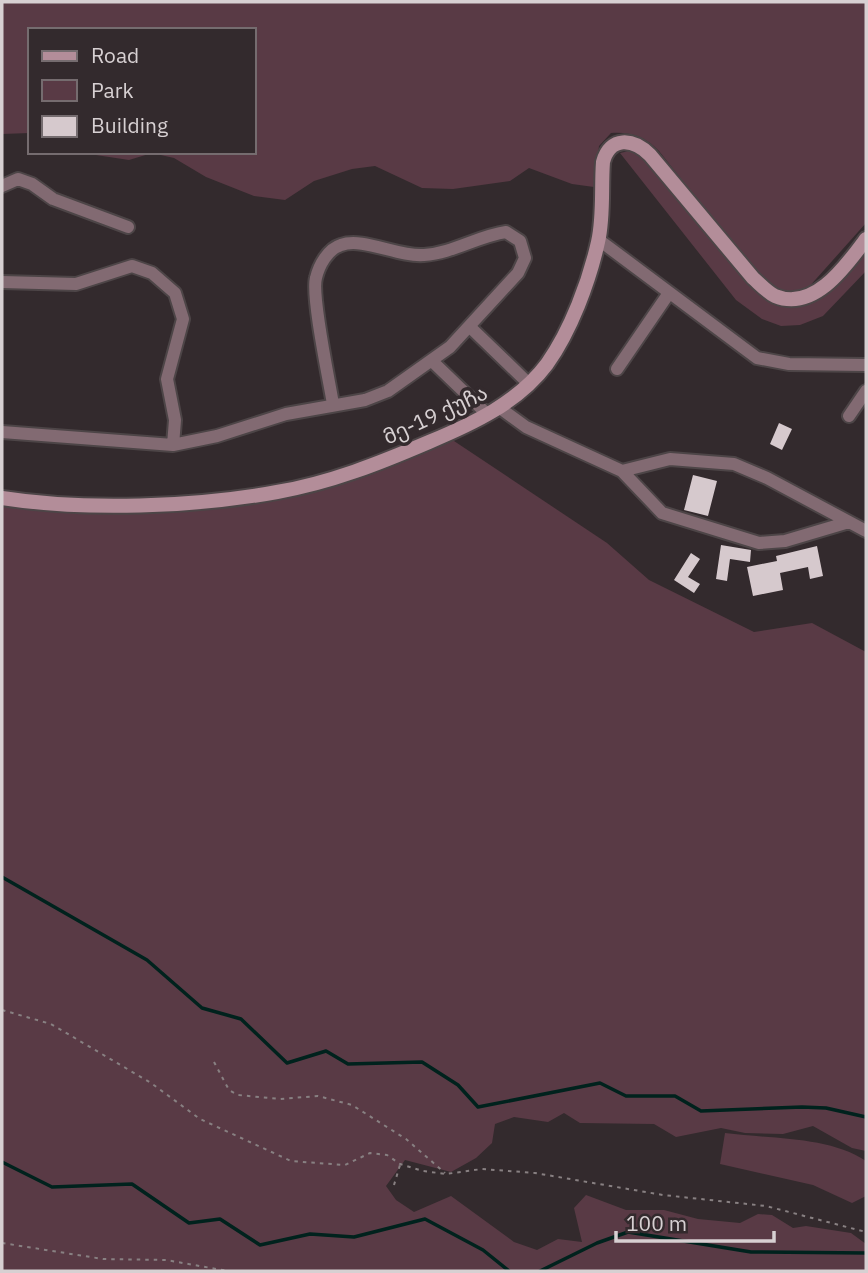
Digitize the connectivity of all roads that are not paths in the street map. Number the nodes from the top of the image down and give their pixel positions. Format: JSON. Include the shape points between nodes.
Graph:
{"nodes":[{"id":1,"x":2,"y":186,"type":"edge"},
{"id":2,"x":128,"y":227,"type":"dead end"},
{"id":3,"x":866,"y":239,"type":"edge"},
{"id":4,"x":598,"y":240,"type":"junction"},
{"id":5,"x":2,"y":282,"type":"edge"},
{"id":6,"x":669,"y":293,"type":"junction"},
{"id":7,"x":470,"y":327,"type":"junction"},
{"id":8,"x":432,"y":361,"type":"junction"},
{"id":9,"x":866,"y":365,"type":"edge"},
{"id":10,"x":617,"y":369,"type":"dead end"},
{"id":11,"x":529,"y":384,"type":"junction"},
{"id":12,"x":866,"y":391,"type":"edge"},
{"id":13,"x":333,"y":404,"type":"junction"},
{"id":14,"x":494,"y":411,"type":"junction"},
{"id":15,"x":849,"y":416,"type":"dead end"},
{"id":16,"x":2,"y":432,"type":"edge"},
{"id":17,"x":173,"y":445,"type":"junction"},
{"id":18,"x":622,"y":471,"type":"junction"},
{"id":19,"x":2,"y":498,"type":"edge"},
{"id":20,"x":849,"y":522,"type":"junction"},
{"id":21,"x":866,"y":531,"type":"edge"}],
"edges":[{"from":1,"to":2,"type":"street","via":[[18,179],[52,199]]},
{"from":3,"to":4,"type":"street","name":"მე-19 ქუჩა","via":[[828,283],[811,295],[788,299],[773,295],[650,155],[628,141],[615,143],[606,152]]},
{"from":4,"to":6,"type":"street"},
{"from":4,"to":11,"type":"street","name":"მე-19 ქუჩა","via":[[565,331],[547,364]]},
{"from":5,"to":17,"type":"street","via":[[76,284],[132,267],[152,273],[174,293],[183,319],[167,379],[175,420]]},
{"from":6,"to":9,"type":"street","via":[[757,358],[789,364]]},
{"from":6,"to":10,"type":"street"},
{"from":7,"to":8,"type":"street"},
{"from":7,"to":11,"type":"street"},
{"from":7,"to":13,"type":"street","via":[[512,281],[525,258],[520,241],[506,232],[425,255],[392,253],[361,243],[340,245],[325,256],[315,279]]},
{"from":8,"to":13,"type":"street","via":[[388,391]]},
{"from":8,"to":14,"type":"street"},
{"from":11,"to":14,"type":"street","name":"მე-19 ქუჩა"},
{"from":12,"to":15,"type":"street"},
{"from":13,"to":17,"type":"street"},
{"from":14,"to":18,"type":"street"},
{"from":14,"to":19,"type":"street","name":"მე-19 ქუჩა","via":[[383,462],[277,492],[101,505]]},
{"from":16,"to":17,"type":"street"},
{"from":18,"to":20,"type":"street","via":[[670,459],[734,464]]},
{"from":18,"to":20,"type":"street","via":[[662,513],[759,542],[785,541]]},
{"from":20,"to":21,"type":"street"}]}
